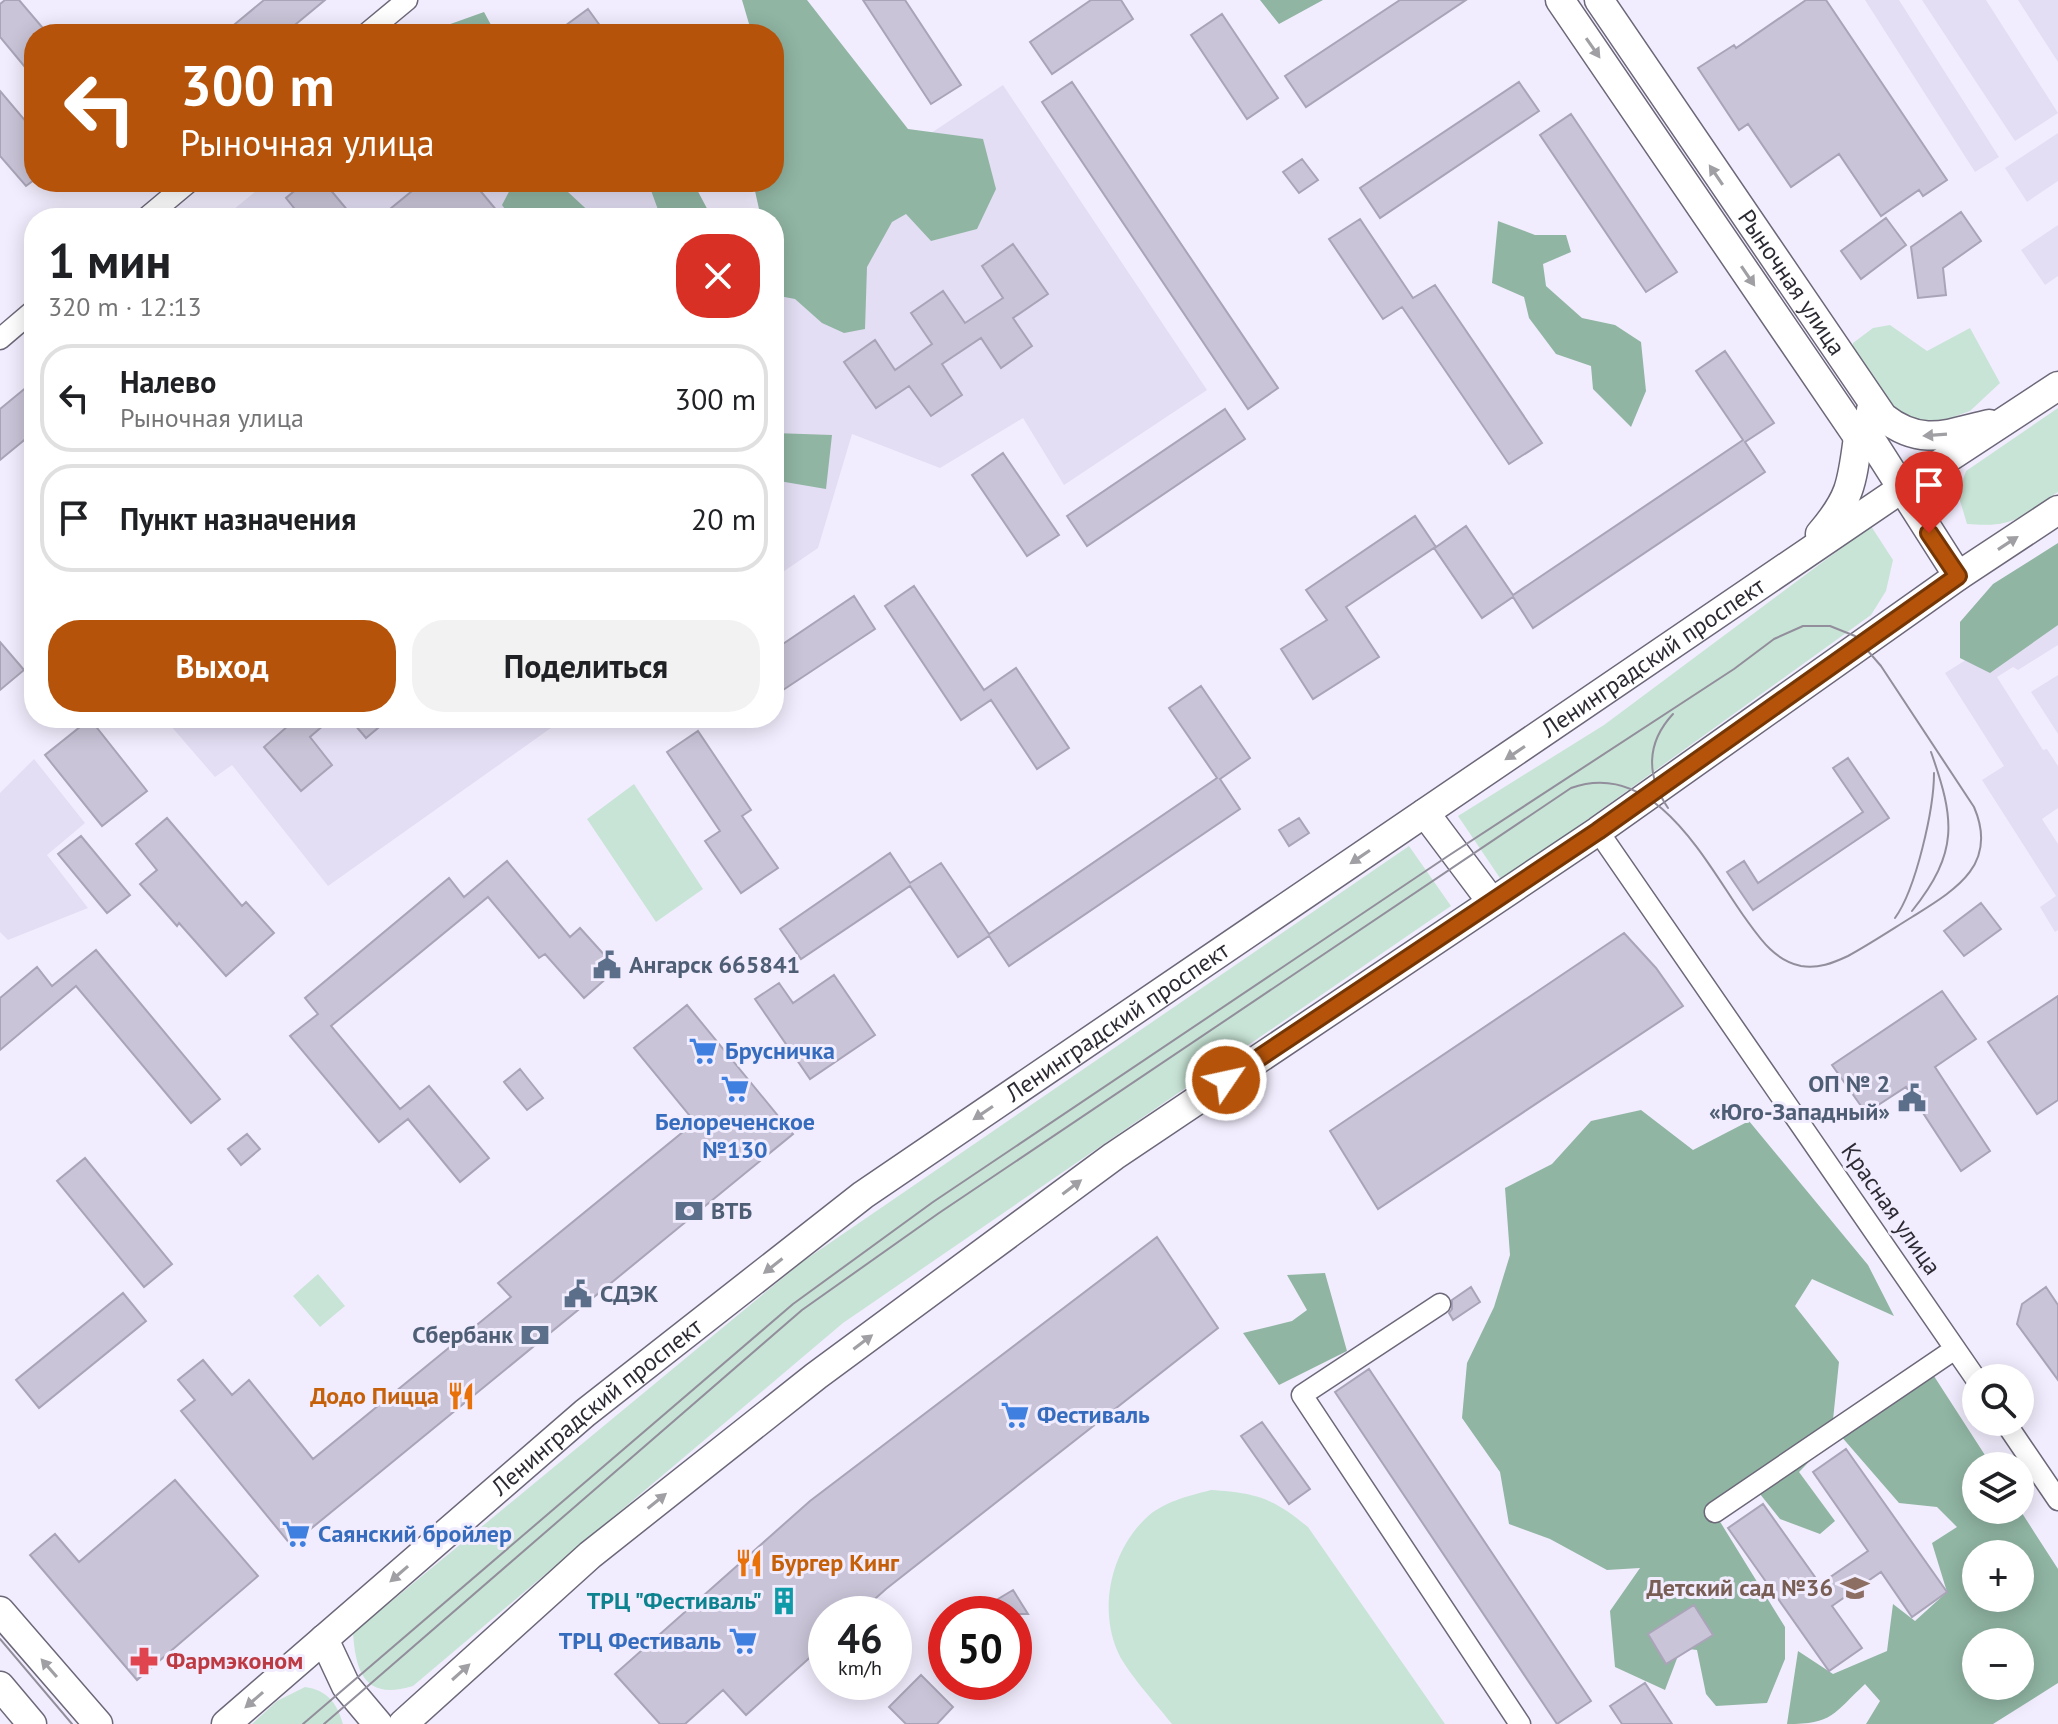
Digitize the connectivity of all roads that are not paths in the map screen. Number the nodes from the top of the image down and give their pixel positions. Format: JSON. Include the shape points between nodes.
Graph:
{"nodes":[{"id":1,"x":1560,"y":0,"type":"edge"},
{"id":2,"x":1599,"y":0,"type":"edge"},
{"id":3,"x":404,"y":1,"type":"edge"},
{"id":4,"x":378,"y":24,"type":"edge"},
{"id":5,"x":1653,"y":82,"type":"junction"},
{"id":6,"x":1627,"y":95,"type":"junction"},
{"id":7,"x":177,"y":192,"type":"edge"},
{"id":8,"x":158,"y":208,"type":"edge"},
{"id":9,"x":24,"y":319,"type":"edge"},
{"id":10,"x":0,"y":339,"type":"edge"},
{"id":11,"x":2058,"y":386,"type":"edge"},
{"id":12,"x":1870,"y":401,"type":"junction"},
{"id":13,"x":2010,"y":419,"type":"junction"},
{"id":14,"x":1864,"y":437,"type":"junction"},
{"id":15,"x":1901,"y":489,"type":"junction"},
{"id":16,"x":2058,"y":510,"type":"edge"},
{"id":17,"x":1788,"y":568,"type":"junction"},
{"id":18,"x":1958,"y":576,"type":"junction"},
{"id":19,"x":1425,"y":813,"type":"junction"},
{"id":20,"x":1598,"y":831,"type":"junction"},
{"id":21,"x":1491,"y":901,"type":"junction"},
{"id":22,"x":1440,"y":1304,"type":"dead end"},
{"id":23,"x":1955,"y":1349,"type":"junction"},
{"id":24,"x":1966,"y":1364,"type":"edge"},
{"id":25,"x":2015,"y":1436,"type":"edge"},
{"id":26,"x":2058,"y":1500,"type":"edge"},
{"id":27,"x":1715,"y":1512,"type":"dead end"},
{"id":28,"x":0,"y":1611,"type":"edge"},
{"id":29,"x":324,"y":1639,"type":"junction"},
{"id":30,"x":0,"y":1686,"type":"edge"},
{"id":31,"x":32,"y":1724,"type":"edge"},
{"id":32,"x":98,"y":1724,"type":"edge"},
{"id":33,"x":226,"y":1724,"type":"edge"},
{"id":34,"x":378,"y":1724,"type":"edge"},
{"id":35,"x":403,"y":1724,"type":"edge"},
{"id":36,"x":1520,"y":1724,"type":"edge"}],
"edges":[{"from":1,"to":6,"type":"main road","name":"Рыночная улица","one_way":true},
{"from":2,"to":5,"type":"main road","name":"Рыночная улица"},
{"from":3,"to":4,"type":"street"},
{"from":5,"to":6,"type":"main road"},
{"from":12,"to":5,"type":"main road","name":"Рыночная улица","one_way":true},
{"from":6,"to":14,"type":"main road","name":"Рыночная улица","one_way":true},
{"from":7,"to":8,"type":"street"},
{"from":9,"to":10,"type":"street"},
{"from":11,"to":13,"type":"main road","name":"Ленинградский проспект"},
{"from":13,"to":12,"type":"main road","name":"Рыночная улица","one_way":true,"via":[[1921,436],[1898,428]]},
{"from":12,"to":14,"type":"main road","via":[[1872,429]]},
{"from":13,"to":15,"type":"main road","name":"Ленинградский проспект"},
{"from":14,"to":15,"type":"main road","name":"Рыночная улица"},
{"from":14,"to":17,"type":"main road","via":[[1844,504]]},
{"from":15,"to":17,"type":"main road","name":"Ленинградский проспект"},
{"from":15,"to":18,"type":"main road","name":"Рыночная улица"},
{"from":18,"to":16,"type":"main road","one_way":true},
{"from":17,"to":19,"type":"main road","name":"Ленинградский проспект","one_way":true},
{"from":18,"to":20,"type":"main road"},
{"from":19,"to":21,"type":"main road"},
{"from":19,"to":29,"type":"main road","name":"Ленинградский проспект","one_way":true,"via":[[863,1195],[602,1399]]},
{"from":20,"to":21,"type":"main road"},
{"from":20,"to":23,"type":"street","name":"Красная улица"},
{"from":35,"to":21,"type":"main road","one_way":true,"via":[[590,1555],[816,1376],[1114,1156]]},
{"from":22,"to":36,"type":"street","via":[[1302,1395]]},
{"from":23,"to":24,"type":"street","name":"Красная улица"},
{"from":23,"to":27,"type":"street"},
{"from":25,"to":26,"type":"street"},
{"from":32,"to":28,"type":"main road","one_way":true},
{"from":29,"to":33,"type":"main road","name":"Ленинградский проспект","one_way":true},
{"from":29,"to":34,"type":"main road","via":[[346,1686]]},
{"from":30,"to":31,"type":"main road"}]}
